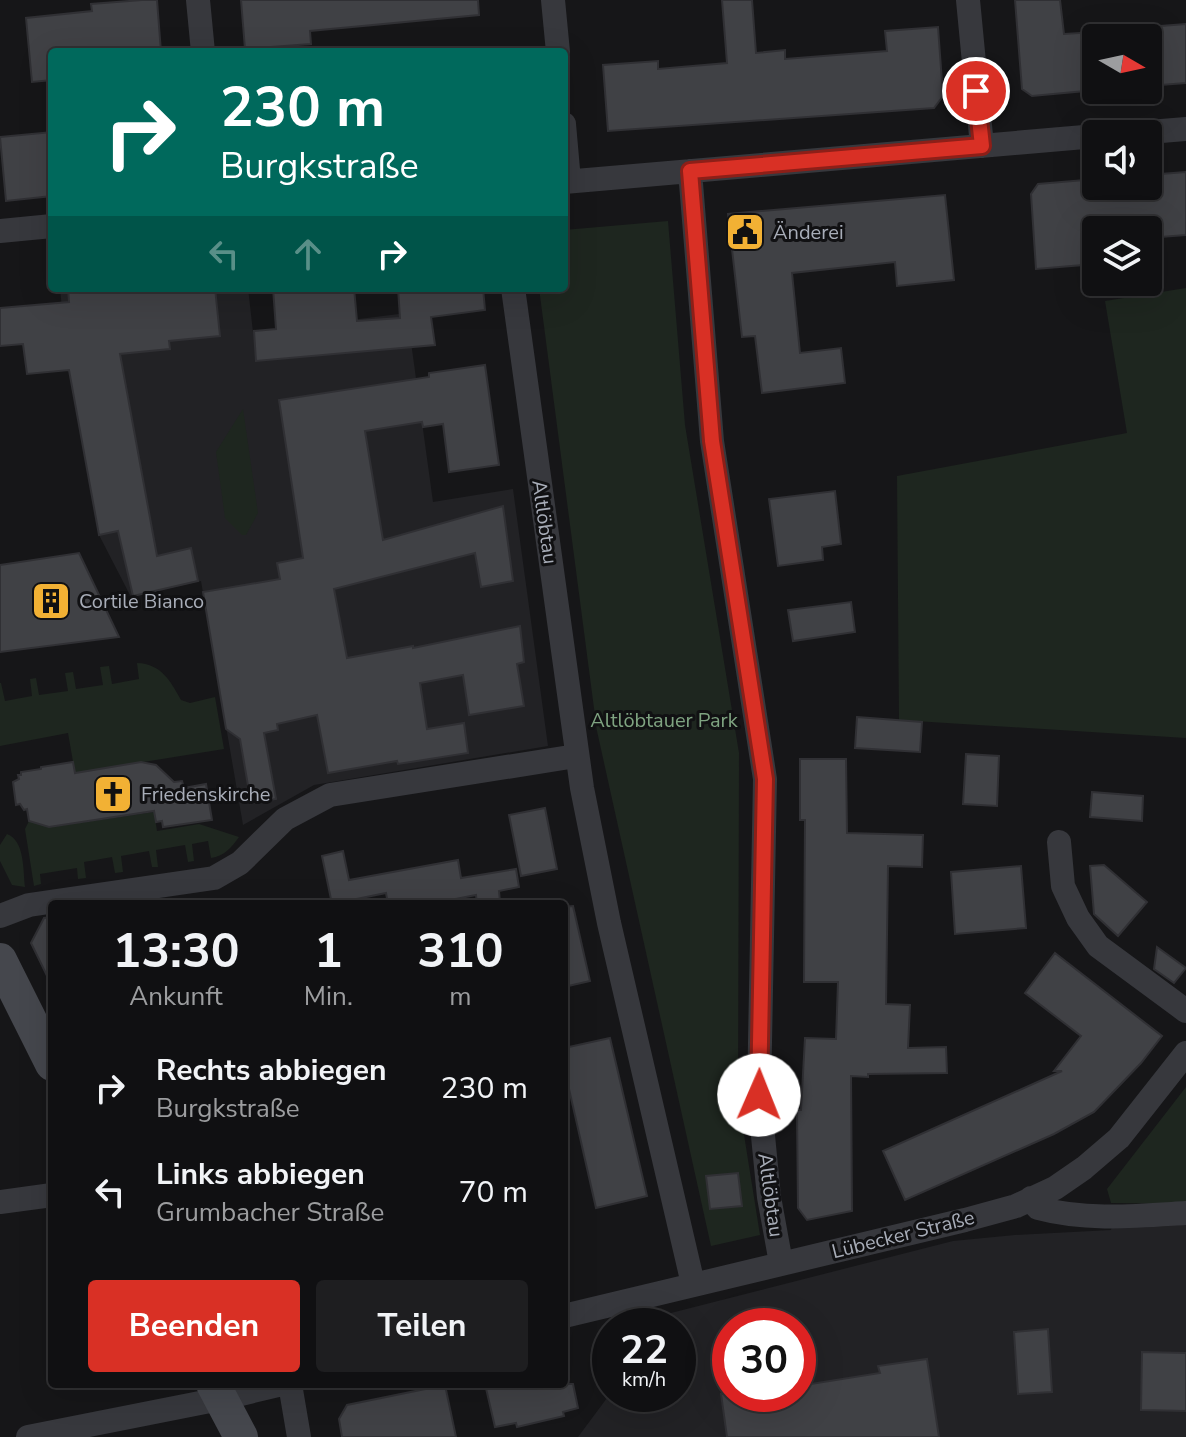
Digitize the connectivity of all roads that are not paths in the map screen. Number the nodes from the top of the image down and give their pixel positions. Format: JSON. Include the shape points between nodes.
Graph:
{"nodes":[{"id":1,"x":198,"y":0,"type":"edge"},
{"id":2,"x":553,"y":0,"type":"edge"},
{"id":3,"x":968,"y":0,"type":"edge"},
{"id":4,"x":203,"y":48,"type":"edge"},
{"id":5,"x":558,"y":48,"type":"edge"},
{"id":6,"x":1186,"y":129,"type":"edge"},
{"id":7,"x":1162,"y":131,"type":"edge"},
{"id":8,"x":1082,"y":137,"type":"edge"},
{"id":9,"x":982,"y":146,"type":"junction"},
{"id":10,"x":690,"y":171,"type":"junction"},
{"id":11,"x":568,"y":182,"type":"edge"},
{"id":12,"x":48,"y":226,"type":"edge"},
{"id":13,"x":0,"y":231,"type":"edge"},
{"id":14,"x":514,"y":292,"type":"edge"},
{"id":15,"x":576,"y":756,"type":"junction"},
{"id":16,"x":1059,"y":842,"type":"dead end"},
{"id":17,"x":63,"y":900,"type":"edge"},
{"id":18,"x":48,"y":902,"type":"edge"},
{"id":19,"x":0,"y":916,"type":"edge"},
{"id":20,"x":0,"y":960,"type":"edge"},
{"id":21,"x":1186,"y":1011,"type":"edge"},
{"id":22,"x":1186,"y":1053,"type":"edge"},
{"id":23,"x":48,"y":1056,"type":"edge"},
{"id":24,"x":48,"y":1196,"type":"edge"},
{"id":25,"x":1031,"y":1198,"type":"junction"},
{"id":26,"x":0,"y":1202,"type":"edge"},
{"id":27,"x":1186,"y":1213,"type":"edge"},
{"id":28,"x":781,"y":1263,"type":"junction"},
{"id":29,"x":693,"y":1284,"type":"junction"},
{"id":30,"x":568,"y":1315,"type":"edge"},
{"id":31,"x":250,"y":1388,"type":"edge"},
{"id":32,"x":291,"y":1388,"type":"edge"},
{"id":33,"x":217,"y":1392,"type":"edge"},
{"id":34,"x":40,"y":1436,"type":"edge"},
{"id":35,"x":241,"y":1437,"type":"edge"},
{"id":36,"x":299,"y":1437,"type":"edge"}],
"edges":[{"from":1,"to":4,"type":"street"},
{"from":2,"to":5,"type":"street"},
{"from":3,"to":9,"type":"street"},
{"from":6,"to":7,"type":"street"},
{"from":8,"to":9,"type":"street"},
{"from":9,"to":10,"type":"street"},
{"from":10,"to":11,"type":"street"},
{"from":10,"to":28,"type":"street","name":"Altlöbtau","via":[[712,441],[765,779],[759,1095]]},
{"from":12,"to":13,"type":"street"},
{"from":14,"to":15,"type":"street","name":"Altlöbtau"},
{"from":15,"to":17,"type":"street","via":[[330,795],[285,819],[240,863],[214,878]]},
{"from":15,"to":29,"type":"street","name":"Altlöbtau","via":[[604,901]]},
{"from":16,"to":21,"type":"street","via":[[1063,886],[1098,946]]},
{"from":18,"to":19,"type":"street"},
{"from":20,"to":23,"type":"street"},
{"from":22,"to":25,"type":"street","name":"Lübecker Straße","via":[[1119,1138],[1055,1188]]},
{"from":24,"to":26,"type":"street"},
{"from":25,"to":27,"type":"street","via":[[1038,1208],[1049,1211],[1113,1218]]},
{"from":25,"to":28,"type":"street","name":"Lübecker Straße","via":[[974,1217]]},
{"from":28,"to":29,"type":"street","name":"Lübecker Straße"},
{"from":29,"to":30,"type":"street","name":"Lübecker Straße"},
{"from":31,"to":33,"type":"street"},
{"from":32,"to":36,"type":"street"},
{"from":33,"to":34,"type":"street"},
{"from":33,"to":35,"type":"street"}]}
